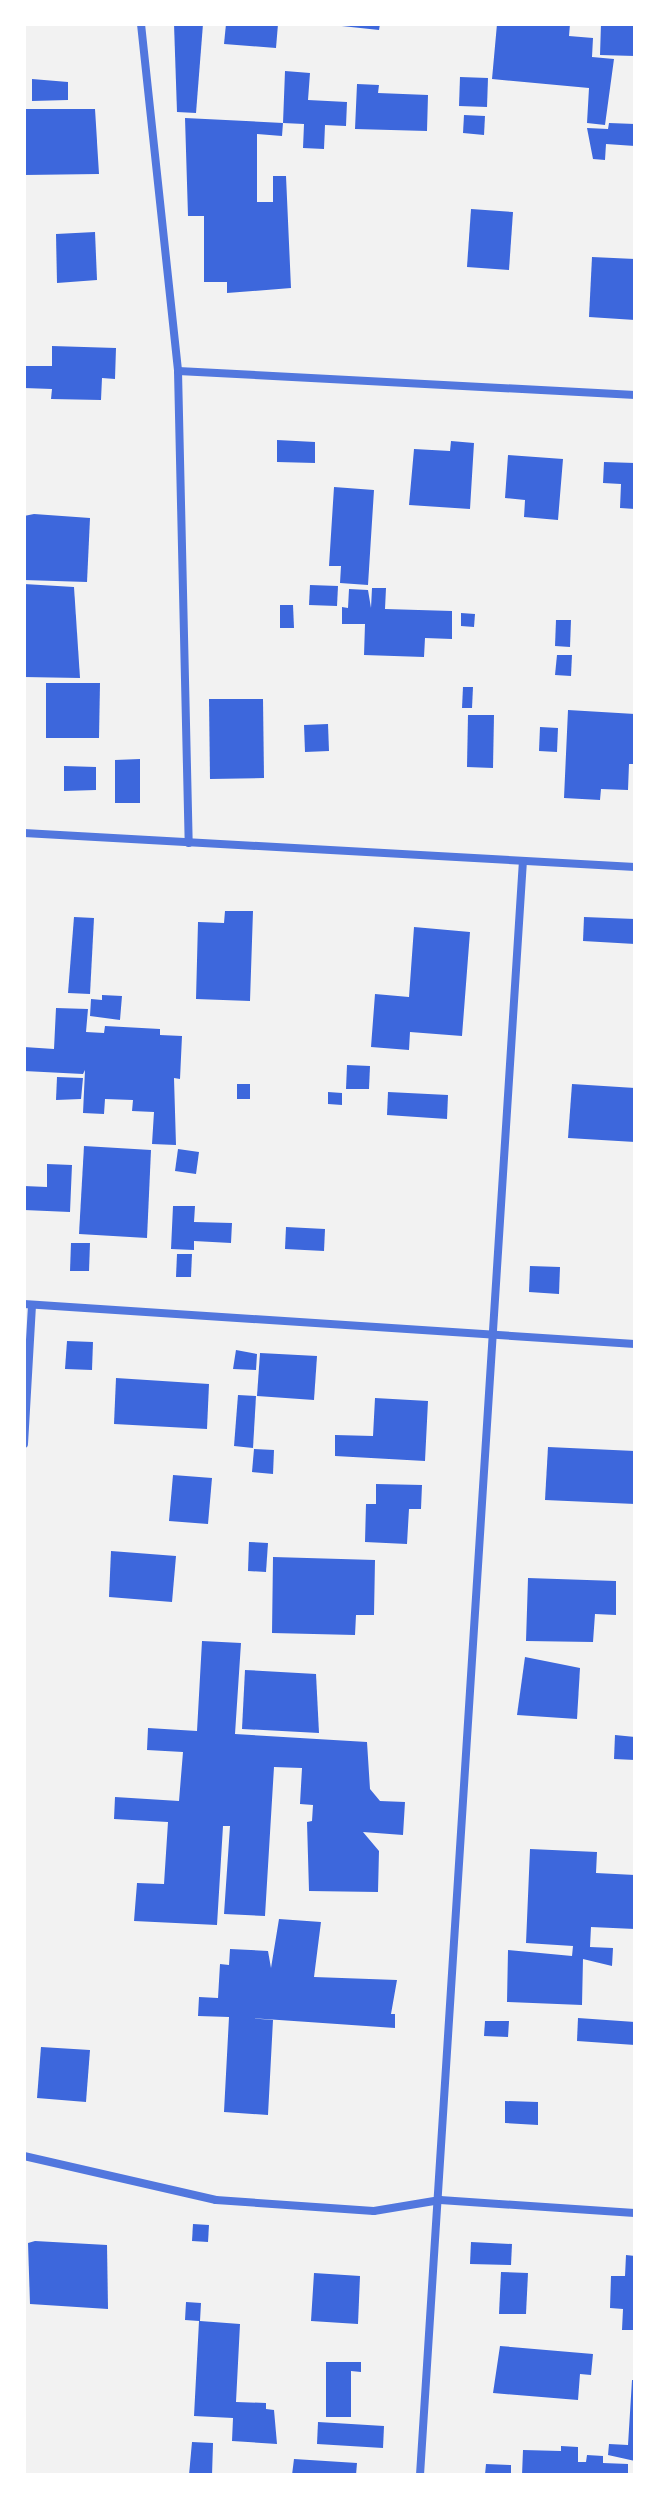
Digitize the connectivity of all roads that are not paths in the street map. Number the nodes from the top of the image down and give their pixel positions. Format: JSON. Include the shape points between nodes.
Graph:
{"nodes":[{"id":1,"x":141,"y":24,"type":"edge"},
{"id":2,"x":178,"y":371,"type":"junction"},
{"id":3,"x":635,"y":395,"type":"edge"},
{"id":4,"x":24,"y":833,"type":"edge"},
{"id":5,"x":189,"y":843,"type":"junction"},
{"id":6,"x":523,"y":861,"type":"junction"},
{"id":7,"x":635,"y":867,"type":"edge"},
{"id":8,"x":28,"y":1304,"type":"edge"},
{"id":9,"x":494,"y":1333,"type":"junction"},
{"id":10,"x":635,"y":1344,"type":"edge"},
{"id":11,"x":24,"y":1444,"type":"edge"},
{"id":12,"x":24,"y":2156,"type":"edge"},
{"id":13,"x":440,"y":2200,"type":"junction"},
{"id":14,"x":635,"y":2213,"type":"edge"},
{"id":15,"x":420,"y":2475,"type":"edge"}],
"edges":[{"from":1,"to":2,"type":"street"},
{"from":2,"to":3,"type":"street"},
{"from":2,"to":5,"type":"street"},
{"from":4,"to":5,"type":"street"},
{"from":5,"to":6,"type":"street"},
{"from":6,"to":7,"type":"street"},
{"from":6,"to":9,"type":"street"},
{"from":8,"to":9,"type":"street"},
{"from":8,"to":11,"type":"street"},
{"from":9,"to":10,"type":"street"},
{"from":9,"to":13,"type":"street"},
{"from":12,"to":13,"type":"street","via":[[216,2200],[374,2211]]},
{"from":13,"to":14,"type":"street"},
{"from":13,"to":15,"type":"street"}]}
